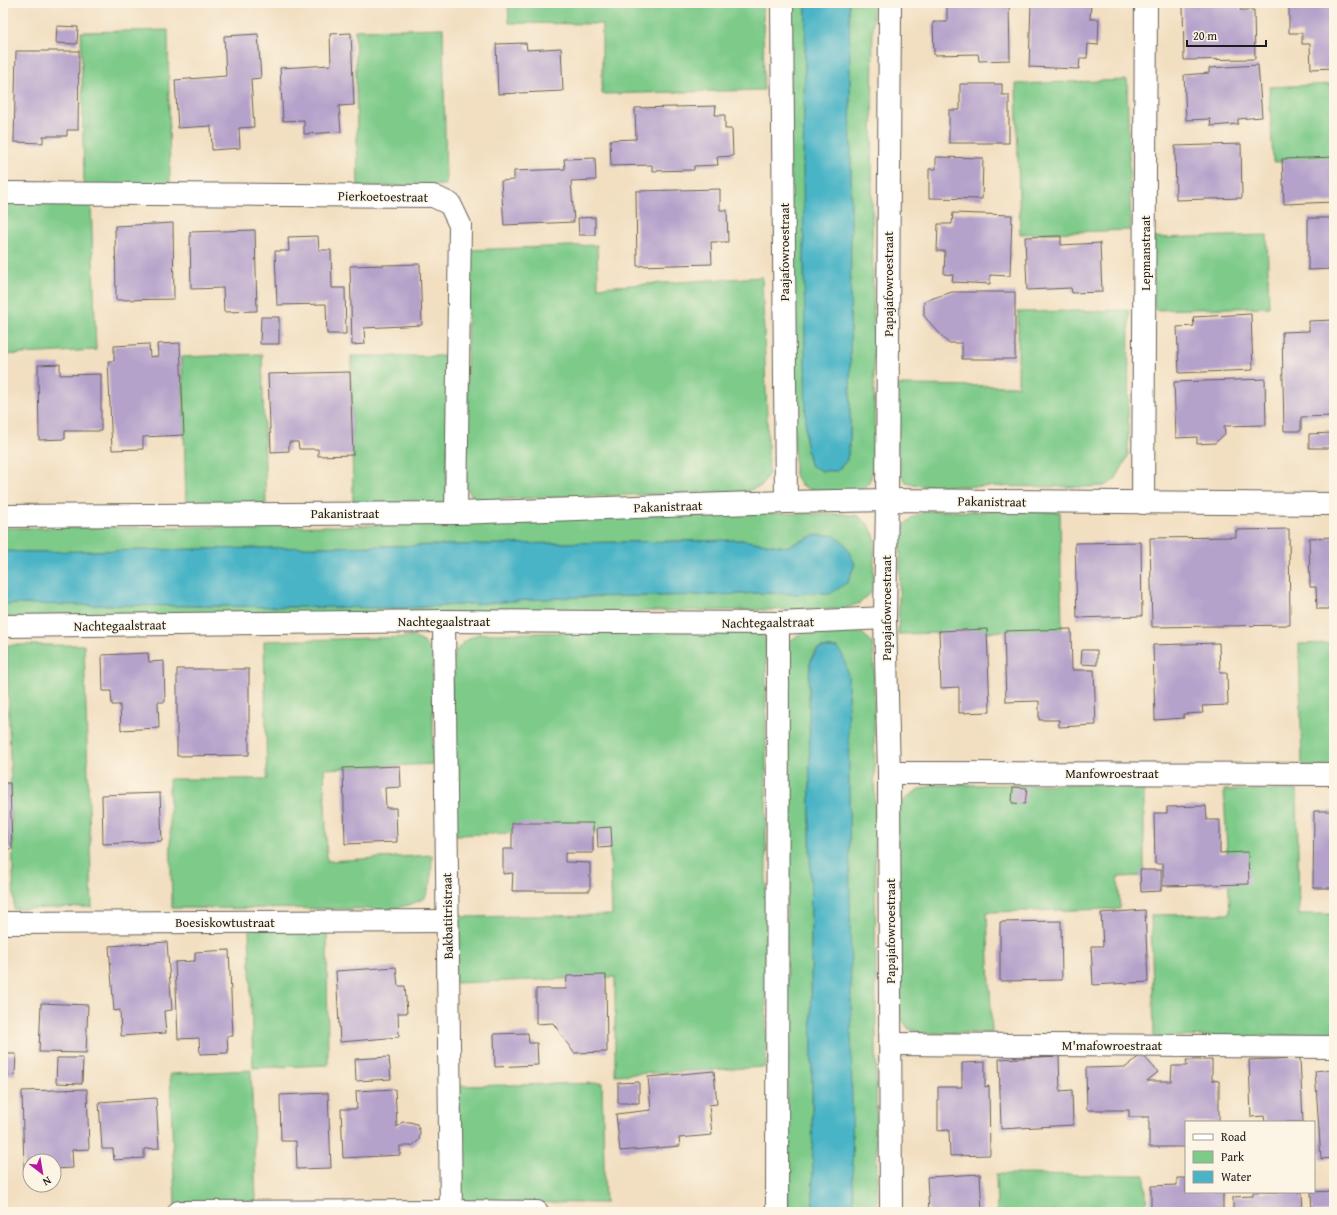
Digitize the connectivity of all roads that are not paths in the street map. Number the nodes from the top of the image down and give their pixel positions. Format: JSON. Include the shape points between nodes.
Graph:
{"nodes":[{"id":1,"x":782,"y":3,"type":"edge"},
{"id":2,"x":890,"y":3,"type":"edge"},
{"id":3,"x":1146,"y":3,"type":"edge"},
{"id":4,"x":3,"y":193,"type":"edge"},
{"id":5,"x":887,"y":500,"type":"junction"},
{"id":6,"x":786,"y":502,"type":"junction"},
{"id":7,"x":1143,"y":503,"type":"junction"},
{"id":8,"x":1334,"y":504,"type":"edge"},
{"id":9,"x":456,"y":513,"type":"junction"},
{"id":10,"x":3,"y":516,"type":"edge"},
{"id":11,"x":885,"y":618,"type":"junction"},
{"id":12,"x":444,"y":621,"type":"junction"},
{"id":13,"x":778,"y":623,"type":"junction"},
{"id":14,"x":3,"y":626,"type":"edge"},
{"id":15,"x":889,"y":773,"type":"junction"},
{"id":16,"x":1334,"y":774,"type":"edge"},
{"id":17,"x":447,"y":922,"type":"junction"},
{"id":18,"x":3,"y":923,"type":"edge"},
{"id":19,"x":891,"y":1044,"type":"junction"},
{"id":20,"x":1334,"y":1047,"type":"edge"},
{"id":21,"x":180,"y":1212,"type":"edge"},
{"id":22,"x":451,"y":1212,"type":"edge"},
{"id":23,"x":537,"y":1212,"type":"edge"},
{"id":24,"x":777,"y":1212,"type":"edge"},
{"id":25,"x":891,"y":1212,"type":"edge"}],
"edges":[{"from":1,"to":6,"type":"street","name":"Paajafowroestraat"},
{"from":2,"to":5,"type":"street","name":"Papajafowroestraat"},
{"from":3,"to":7,"type":"street","name":"Lepmanstraat"},
{"from":4,"to":9,"type":"street","name":"Pierkoetoestraat","via":[[433,196],[450,204],[460,225]]},
{"from":5,"to":6,"type":"street","name":"Pakanistraat"},
{"from":5,"to":7,"type":"street","name":"Pakanistraat"},
{"from":5,"to":11,"type":"street","name":"Papajafowroestraat"},
{"from":6,"to":9,"type":"street","name":"Pakanistraat"},
{"from":7,"to":8,"type":"street","name":"Pakanistraat"},
{"from":9,"to":10,"type":"street","name":"Pakanistraat"},
{"from":11,"to":13,"type":"street","name":"Nachtegaalstraat"},
{"from":11,"to":15,"type":"street","name":"Papajafowroestraat"},
{"from":12,"to":13,"type":"street","name":"Nachtegaalstraat"},
{"from":12,"to":14,"type":"street","name":"Nachtegaalstraat"},
{"from":12,"to":17,"type":"street","name":"Bakbatitristraat"},
{"from":13,"to":24,"type":"street"},
{"from":15,"to":16,"type":"street","name":"Manfowroestraat"},
{"from":15,"to":19,"type":"street","name":"Papajafowroestraat"},
{"from":17,"to":18,"type":"street","name":"Boesiskowtustraat"},
{"from":17,"to":22,"type":"street","name":"Bakbatitristraat"},
{"from":19,"to":20,"type":"street","name":"M'mafowroestraat"},
{"from":19,"to":25,"type":"street","name":"Papajafowroestraat"},
{"from":21,"to":22,"type":"street"},
{"from":22,"to":23,"type":"street"}]}
